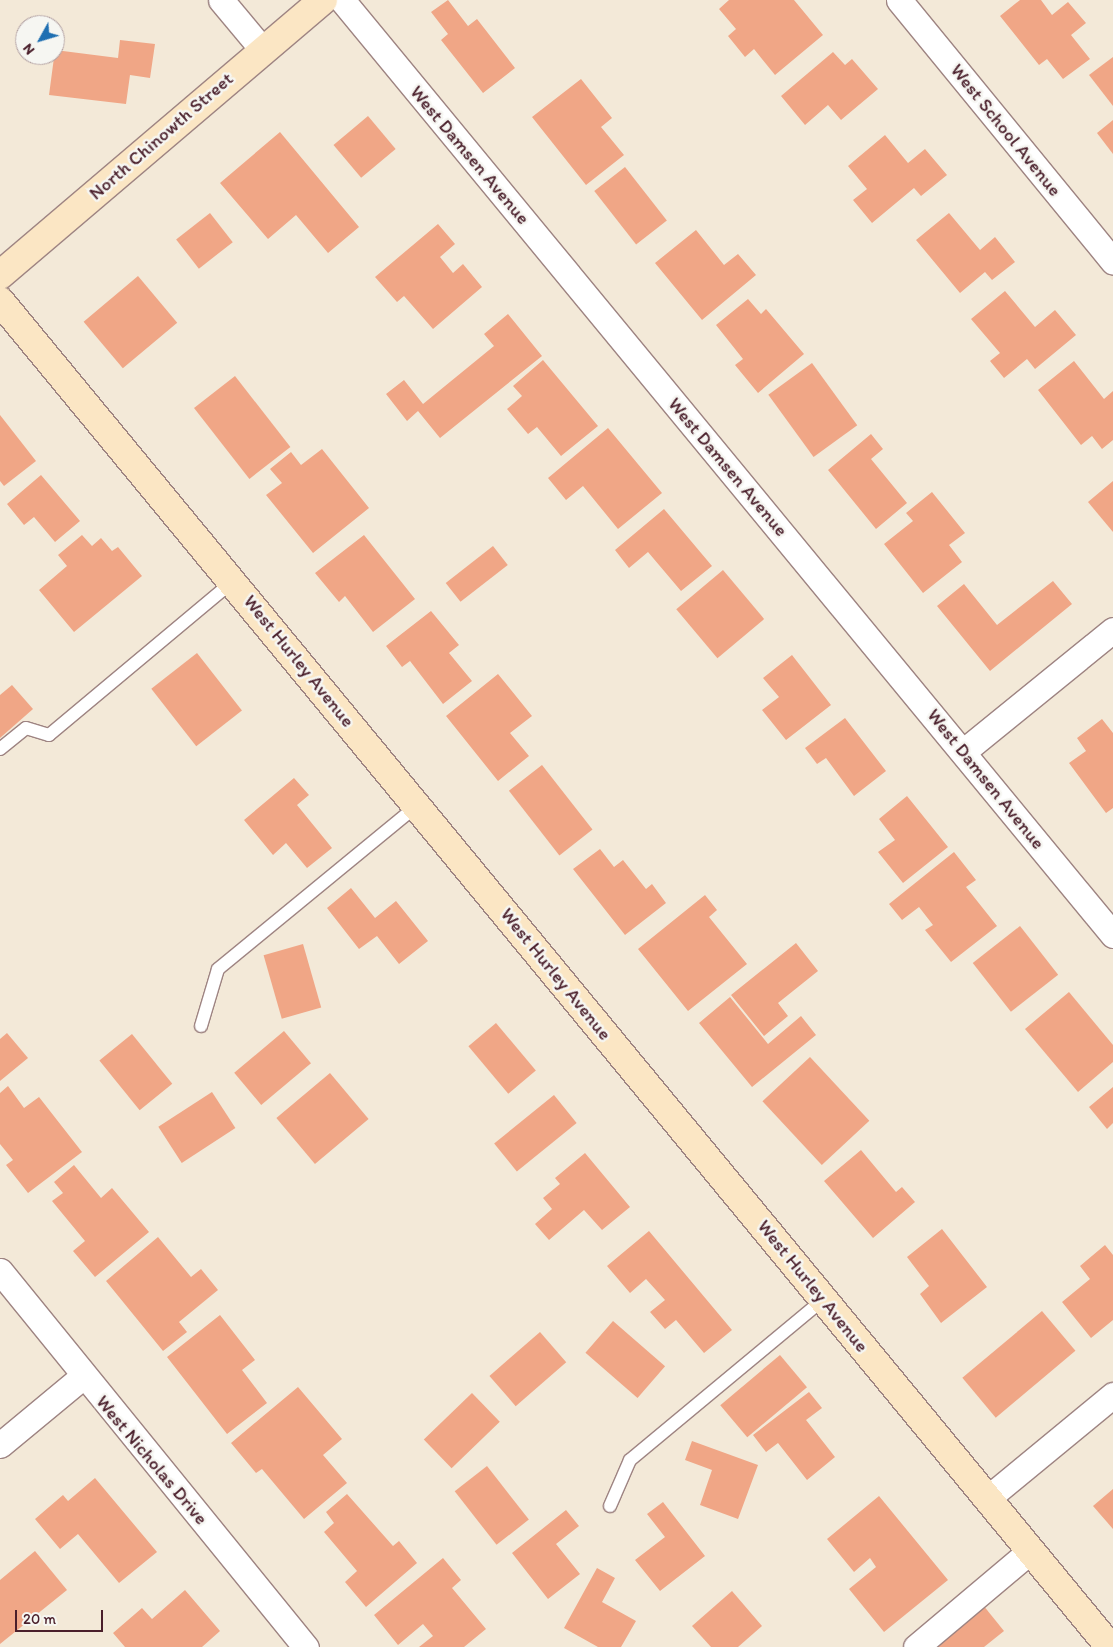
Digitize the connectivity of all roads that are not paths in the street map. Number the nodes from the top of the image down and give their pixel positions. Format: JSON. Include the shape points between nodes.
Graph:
{"nodes":[{"id":1,"x":222,"y":0,"type":"edge"},
{"id":2,"x":323,"y":0,"type":"edge"},
{"id":3,"x":342,"y":0,"type":"edge"},
{"id":4,"x":899,"y":0,"type":"edge"},
{"id":5,"x":262,"y":49,"type":"junction"},
{"id":6,"x":1113,"y":261,"type":"edge"},
{"id":7,"x":0,"y":274,"type":"edge"},
{"id":8,"x":0,"y":301,"type":"edge"},
{"id":9,"x":233,"y":581,"type":"junction"},
{"id":10,"x":1113,"y":630,"type":"edge"},
{"id":11,"x":0,"y":749,"type":"edge"},
{"id":12,"x":964,"y":751,"type":"junction"},
{"id":13,"x":418,"y":805,"type":"junction"},
{"id":14,"x":1113,"y":935,"type":"edge"},
{"id":15,"x":201,"y":1026,"type":"dead end"},
{"id":16,"x":0,"y":1271,"type":"edge"},
{"id":17,"x":824,"y":1300,"type":"junction"},
{"id":18,"x":83,"y":1376,"type":"junction"},
{"id":19,"x":1113,"y":1395,"type":"edge"},
{"id":20,"x":0,"y":1445,"type":"edge"},
{"id":21,"x":988,"y":1498,"type":"junction"},
{"id":22,"x":610,"y":1506,"type":"dead end"},
{"id":23,"x":1031,"y":1550,"type":"junction"},
{"id":24,"x":306,"y":1647,"type":"edge"},
{"id":25,"x":916,"y":1647,"type":"edge"},
{"id":26,"x":1110,"y":1647,"type":"edge"}],
"edges":[{"from":1,"to":5,"type":"street"},
{"from":2,"to":5,"type":"street","name":"North Chinowth Street"},
{"from":3,"to":12,"type":"street","name":"West Damsen Avenue"},
{"from":4,"to":6,"type":"street","name":"West School Avenue"},
{"from":5,"to":7,"type":"street","name":"North Chinowth Street"},
{"from":8,"to":9,"type":"street","name":"West Hurley Avenue"},
{"from":9,"to":11,"type":"lane","via":[[49,735],[26,728]]},
{"from":9,"to":13,"type":"street","name":"West Hurley Avenue"},
{"from":10,"to":12,"type":"street"},
{"from":12,"to":14,"type":"street","name":"West Damsen Avenue"},
{"from":13,"to":15,"type":"lane","via":[[218,968]]},
{"from":13,"to":17,"type":"street","name":"West Hurley Avenue"},
{"from":16,"to":18,"type":"street","name":"West Nicholas Drive"},
{"from":17,"to":21,"type":"street","name":"West Hurley Avenue"},
{"from":17,"to":22,"type":"lane","via":[[630,1460]]},
{"from":18,"to":20,"type":"street"},
{"from":18,"to":24,"type":"street","name":"West Nicholas Drive"},
{"from":19,"to":21,"type":"street"},
{"from":21,"to":23,"type":"street","name":"West Hurley Avenue"},
{"from":23,"to":25,"type":"street"},
{"from":23,"to":26,"type":"street","name":"West Hurley Avenue"}]}
